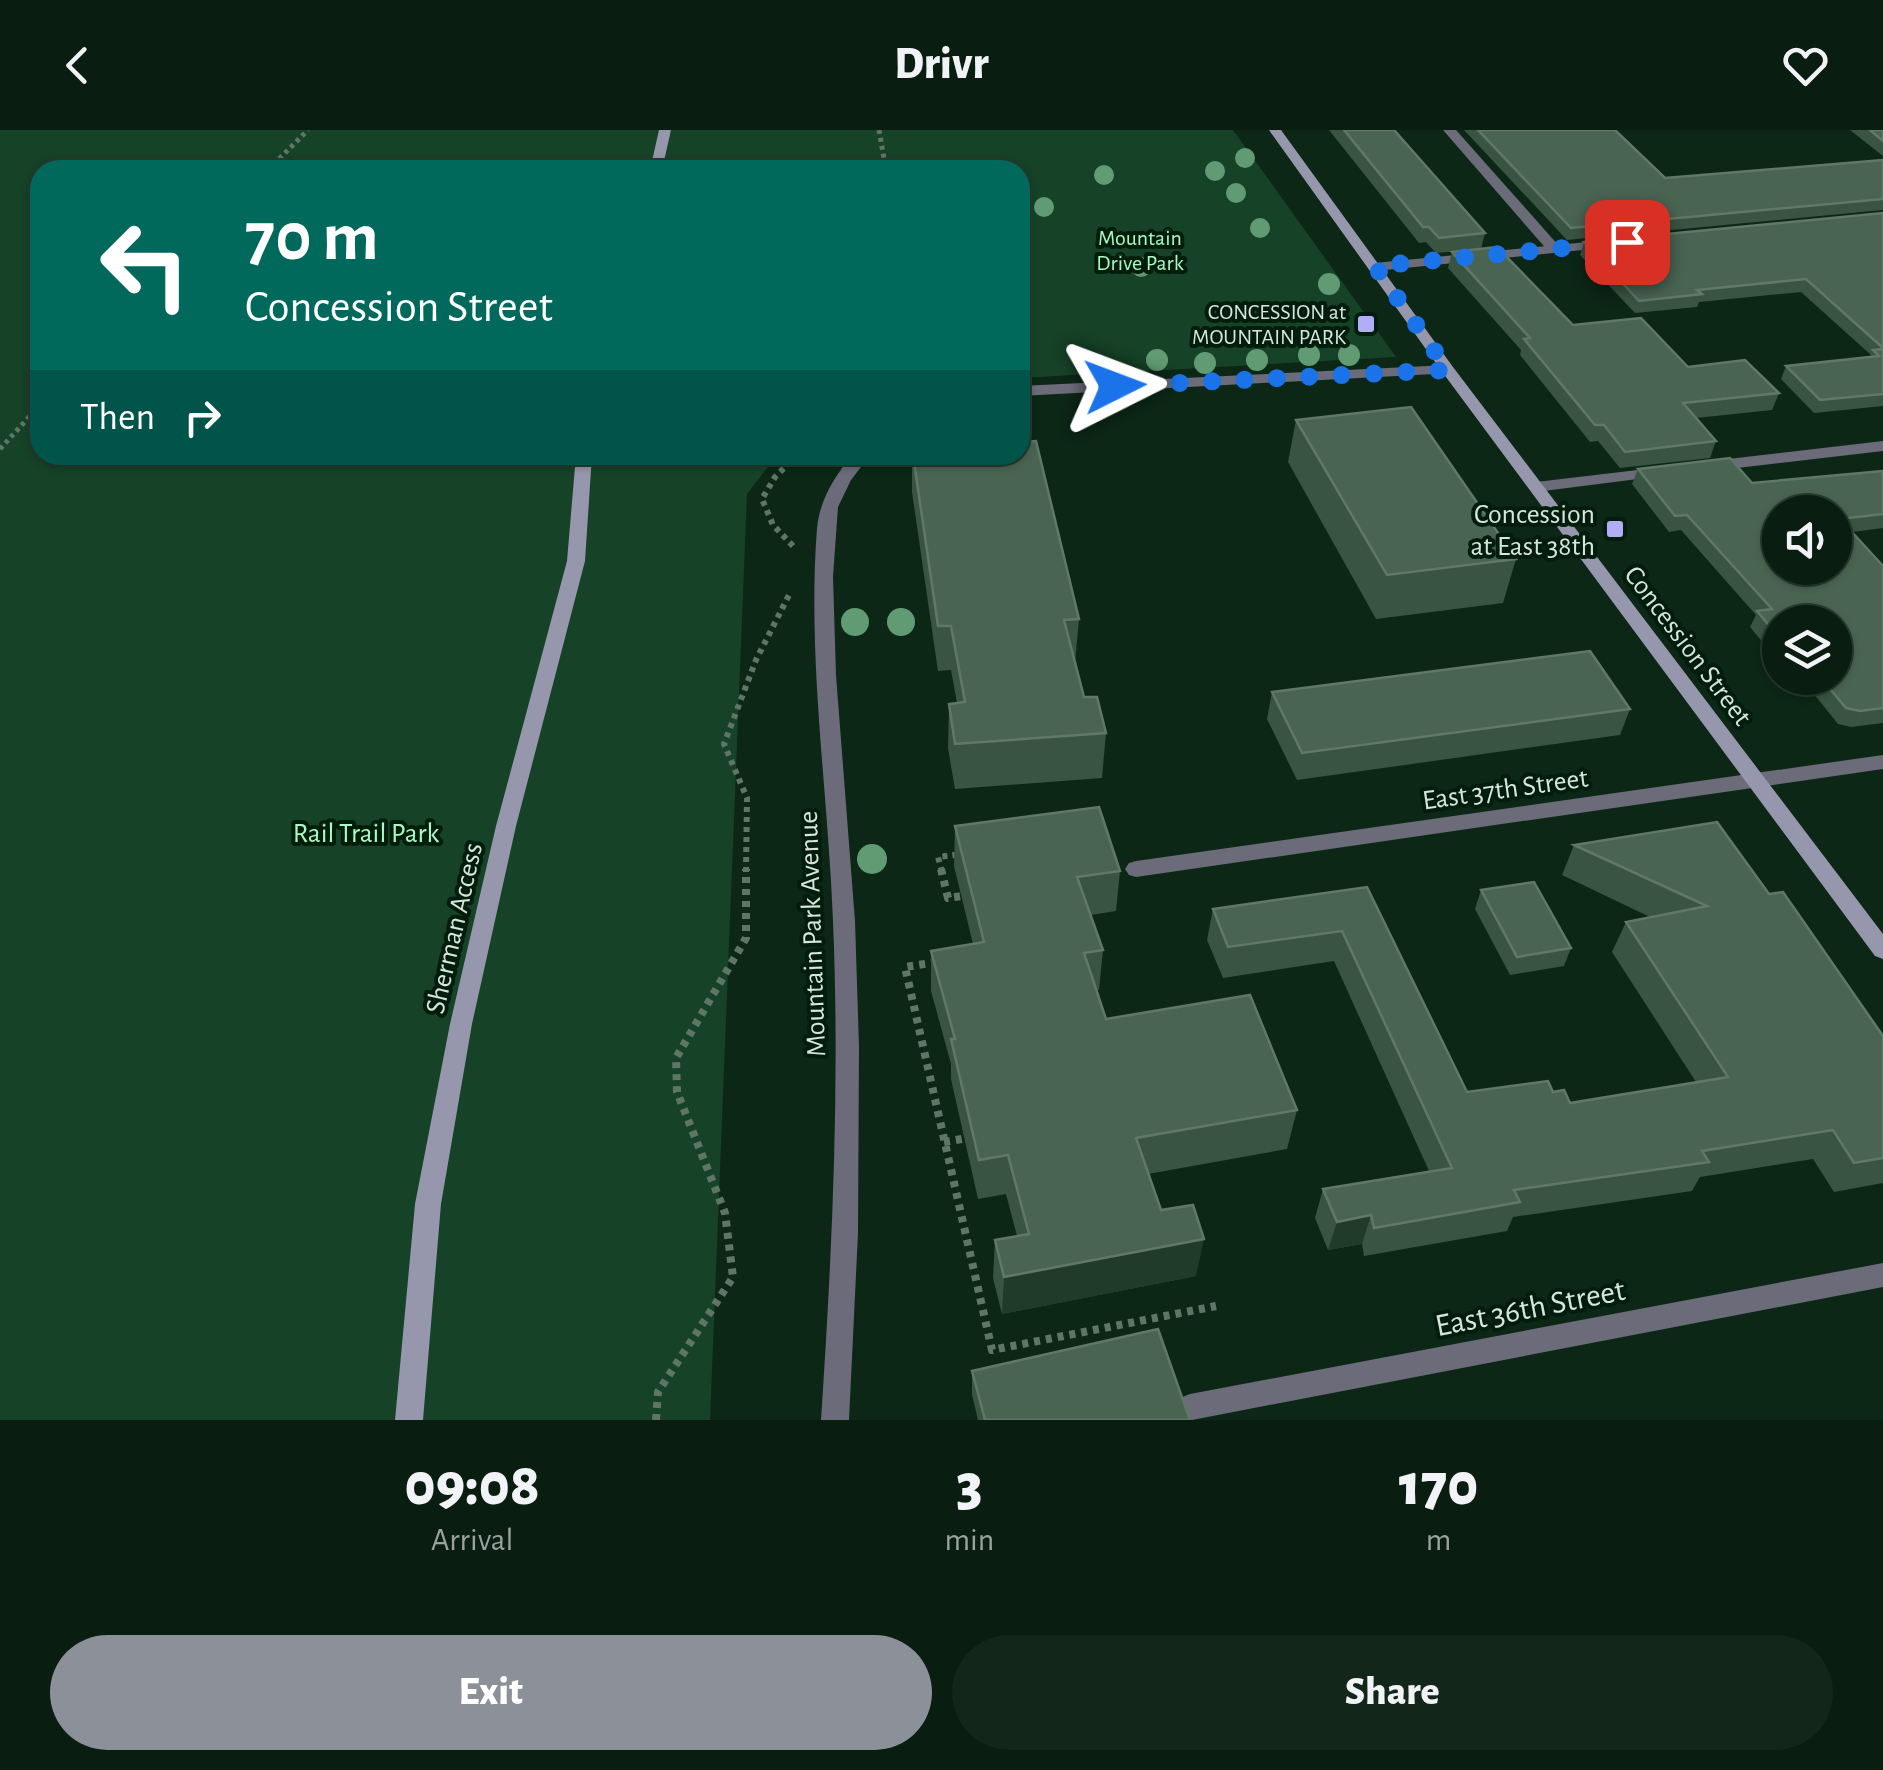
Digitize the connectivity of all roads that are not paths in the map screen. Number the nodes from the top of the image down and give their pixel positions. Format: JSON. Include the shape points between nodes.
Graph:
{"nodes":[{"id":1,"x":665,"y":130,"type":"edge"},
{"id":2,"x":1275,"y":130,"type":"edge"},
{"id":3,"x":1448,"y":130,"type":"edge"},
{"id":4,"x":658,"y":160,"type":"edge"},
{"id":5,"x":1632,"y":242,"type":"edge"},
{"id":6,"x":1554,"y":249,"type":"junction"},
{"id":7,"x":1375,"y":266,"type":"junction"},
{"id":8,"x":1448,"y":370,"type":"junction"},
{"id":9,"x":1030,"y":391,"type":"edge"},
{"id":10,"x":1883,"y":446,"type":"edge"},
{"id":11,"x":583,"y":465,"type":"edge"},
{"id":12,"x":853,"y":465,"type":"edge"},
{"id":13,"x":1694,"y":468,"type":"edge"},
{"id":14,"x":1676,"y":471,"type":"edge"},
{"id":15,"x":1536,"y":488,"type":"junction"},
{"id":16,"x":1883,"y":762,"type":"edge"},
{"id":17,"x":1757,"y":780,"type":"junction"},
{"id":18,"x":1136,"y":868,"type":"dead end"},
{"id":19,"x":1883,"y":950,"type":"edge"},
{"id":20,"x":1883,"y":1274,"type":"edge"},
{"id":21,"x":1190,"y":1407,"type":"edge"},
{"id":22,"x":409,"y":1420,"type":"edge"},
{"id":23,"x":835,"y":1420,"type":"edge"}],
"edges":[{"from":1,"to":4,"type":"main road"},
{"from":2,"to":7,"type":"main road","name":"Concession Street"},
{"from":3,"to":6,"type":"street"},
{"from":5,"to":6,"type":"street"},
{"from":6,"to":7,"type":"street"},
{"from":7,"to":8,"type":"main road","name":"Concession Street"},
{"from":8,"to":9,"type":"street"},
{"from":8,"to":15,"type":"main road","name":"Concession Street"},
{"from":10,"to":13,"type":"street"},
{"from":11,"to":22,"type":"main road","name":"Sherman Access","via":[[576,561],[506,826],[428,1204]]},
{"from":12,"to":23,"type":"street","name":"Mountain Park Avenue","via":[[837,484],[826,524],[849,1213]]},
{"from":14,"to":15,"type":"street"},
{"from":15,"to":17,"type":"main road","name":"Concession Street"},
{"from":16,"to":17,"type":"street","name":"East 37th Street"},
{"from":17,"to":18,"type":"street","name":"East 37th Street"},
{"from":17,"to":19,"type":"main road","name":"Concession Street"},
{"from":20,"to":21,"type":"street","name":"East 36th Street"}]}
